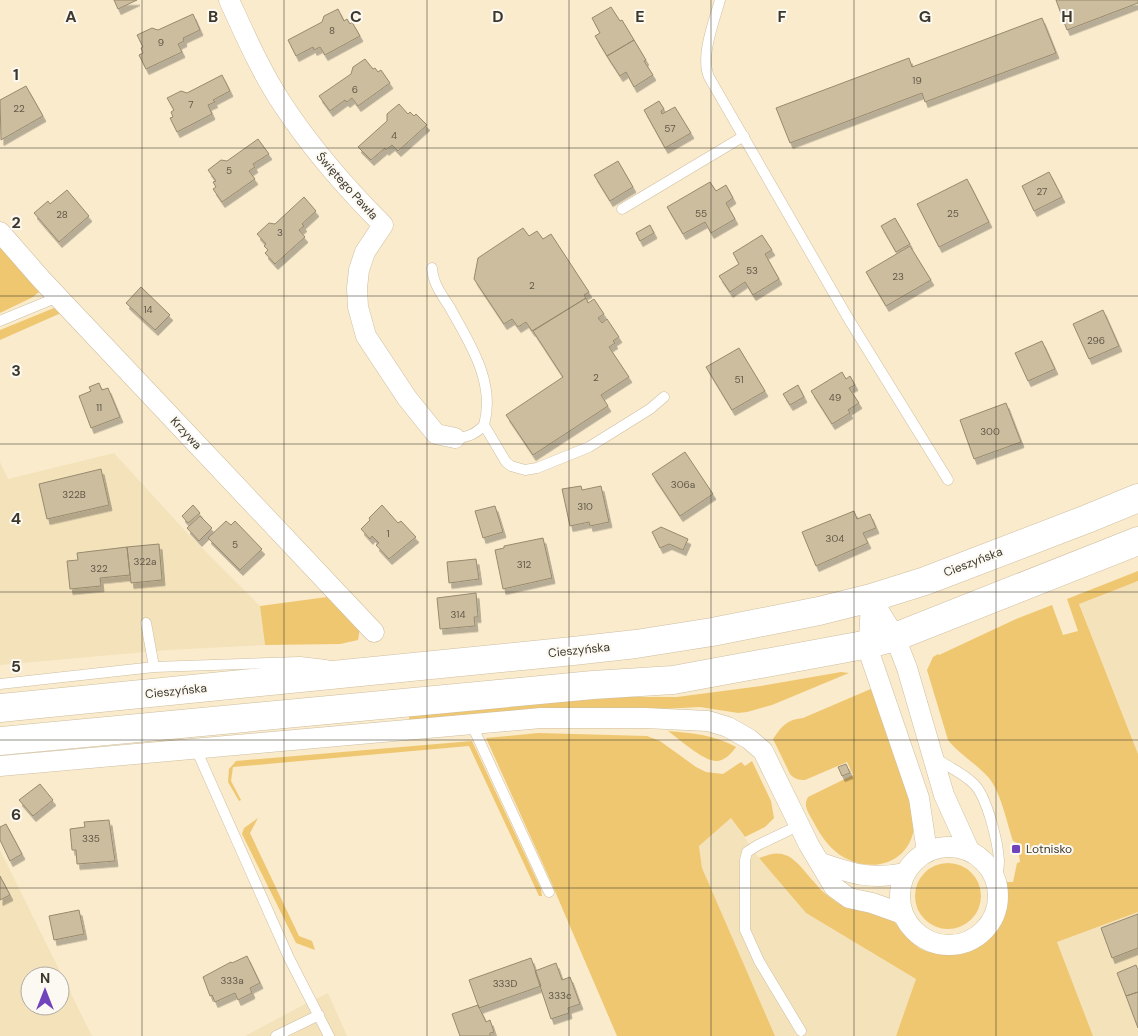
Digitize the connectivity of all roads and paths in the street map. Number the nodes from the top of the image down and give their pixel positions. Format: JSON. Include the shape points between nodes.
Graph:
{"nodes":[{"id":1,"x":229,"y":0,"type":"edge"},
{"id":2,"x":720,"y":0,"type":"edge"},
{"id":3,"x":744,"y":136,"type":"junction"},
{"id":4,"x":622,"y":209,"type":"dead end"},
{"id":5,"x":0,"y":232,"type":"edge"},
{"id":6,"x":432,"y":268,"type":"dead end"},
{"id":7,"x":58,"y":297,"type":"junction"},
{"id":8,"x":0,"y":321,"type":"edge"},
{"id":9,"x":664,"y":397,"type":"dead end"},
{"id":10,"x":484,"y":425,"type":"junction"},
{"id":11,"x":455,"y":438,"type":"joint"},
{"id":12,"x":948,"y":480,"type":"dead end"},
{"id":13,"x":1138,"y":498,"type":"edge"},
{"id":14,"x":1138,"y":541,"type":"edge"},
{"id":15,"x":871,"y":598,"type":"junction"},
{"id":16,"x":146,"y":623,"type":"dead end"},
{"id":17,"x":374,"y":632,"type":"dead end"},
{"id":18,"x":896,"y":637,"type":"junction"},
{"id":19,"x":869,"y":644,"type":"junction"},
{"id":20,"x":154,"y":667,"type":"junction"},
{"id":21,"x":384,"y":671,"type":"junction"},
{"id":22,"x":0,"y":684,"type":"edge"},
{"id":23,"x":0,"y":708,"type":"edge"},
{"id":24,"x":471,"y":723,"type":"junction"},
{"id":25,"x":0,"y":741,"type":"edge"},
{"id":26,"x":196,"y":749,"type":"junction"},
{"id":27,"x":933,"y":757,"type":"junction"},
{"id":28,"x":0,"y":766,"type":"edge"},
{"id":29,"x":800,"y":825,"type":"junction"},
{"id":30,"x":969,"y":850,"type":"junction"},
{"id":31,"x":927,"y":852,"type":"junction"},
{"id":32,"x":821,"y":863,"type":"junction"},
{"id":33,"x":905,"y":873,"type":"junction"},
{"id":34,"x":997,"y":881,"type":"junction"},
{"id":35,"x":549,"y":892,"type":"dead end"},
{"id":36,"x":903,"y":914,"type":"junction"},
{"id":37,"x":319,"y":1015,"type":"junction"},
{"id":38,"x":801,"y":1031,"type":"dead end"},
{"id":39,"x":276,"y":1036,"type":"edge"},
{"id":40,"x":329,"y":1036,"type":"edge"}],
"edges":[{"from":1,"to":11,"type":"street","name":"Świętego Pawła","via":[[282,105],[346,188],[383,225],[365,252],[359,270],[358,307],[366,336],[407,398],[436,434]]},
{"from":2,"to":3,"type":"lane","via":[[705,59],[706,69]]},
{"from":3,"to":4,"type":"lane"},
{"from":3,"to":12,"type":"lane","via":[[848,318]]},
{"from":5,"to":7,"type":"street","name":"Krzywa"},
{"from":6,"to":10,"type":"lane","via":[[434,280],[479,363],[487,403]]},
{"from":7,"to":8,"type":"lane"},
{"from":7,"to":17,"type":"street","name":"Krzywa"},
{"from":9,"to":10,"type":"lane","via":[[589,447],[525,470],[506,462]]},
{"from":10,"to":11,"type":"lane","via":[[477,433]]},
{"from":13,"to":15,"type":"main road","name":"Cieszyńska","via":[[925,581]]},
{"from":14,"to":18,"type":"main road"},
{"from":15,"to":18,"type":"street"},
{"from":15,"to":19,"type":"street"},
{"from":15,"to":21,"type":"main road","name":"Cieszyńska","via":[[673,639]]},
{"from":16,"to":20,"type":"lane"},
{"from":18,"to":19,"type":"main road"},
{"from":18,"to":27,"type":"street"},
{"from":19,"to":25,"type":"main road","via":[[673,680]]},
{"from":19,"to":31,"type":"street","via":[[873,667],[919,798]]},
{"from":20,"to":21,"type":"lane","via":[[300,662]]},
{"from":20,"to":22,"type":"lane"},
{"from":21,"to":23,"type":"main road","name":"Cieszyńska"},
{"from":24,"to":26,"type":"street"},
{"from":24,"to":29,"type":"street","via":[[596,718],[690,720],[723,725],[744,735],[763,751]]},
{"from":24,"to":35,"type":"lane"},
{"from":26,"to":28,"type":"street"},
{"from":26,"to":37,"type":"lane","via":[[289,958]]},
{"from":27,"to":30,"type":"street","via":[[944,795]]},
{"from":27,"to":34,"type":"lane","via":[[974,784],[983,798],[997,848]]},
{"from":29,"to":32,"type":"street"},
{"from":29,"to":38,"type":"lane","via":[[748,852],[744,915],[745,930],[759,961]]},
{"from":30,"to":31,"type":"street","via":[[941,847]]},
{"from":30,"to":34,"type":"street","via":[[981,858]]},
{"from":31,"to":33,"type":"street"},
{"from":32,"to":33,"type":"street","via":[[865,877]]},
{"from":32,"to":36,"type":"street","via":[[834,887],[849,898]]},
{"from":33,"to":36,"type":"street","via":[[900,886]]},
{"from":34,"to":36,"type":"street","via":[[999,901],[993,920],[980,935],[966,942],[941,945],[931,942],[914,931]]},
{"from":37,"to":39,"type":"lane"},
{"from":37,"to":40,"type":"lane"}]}
